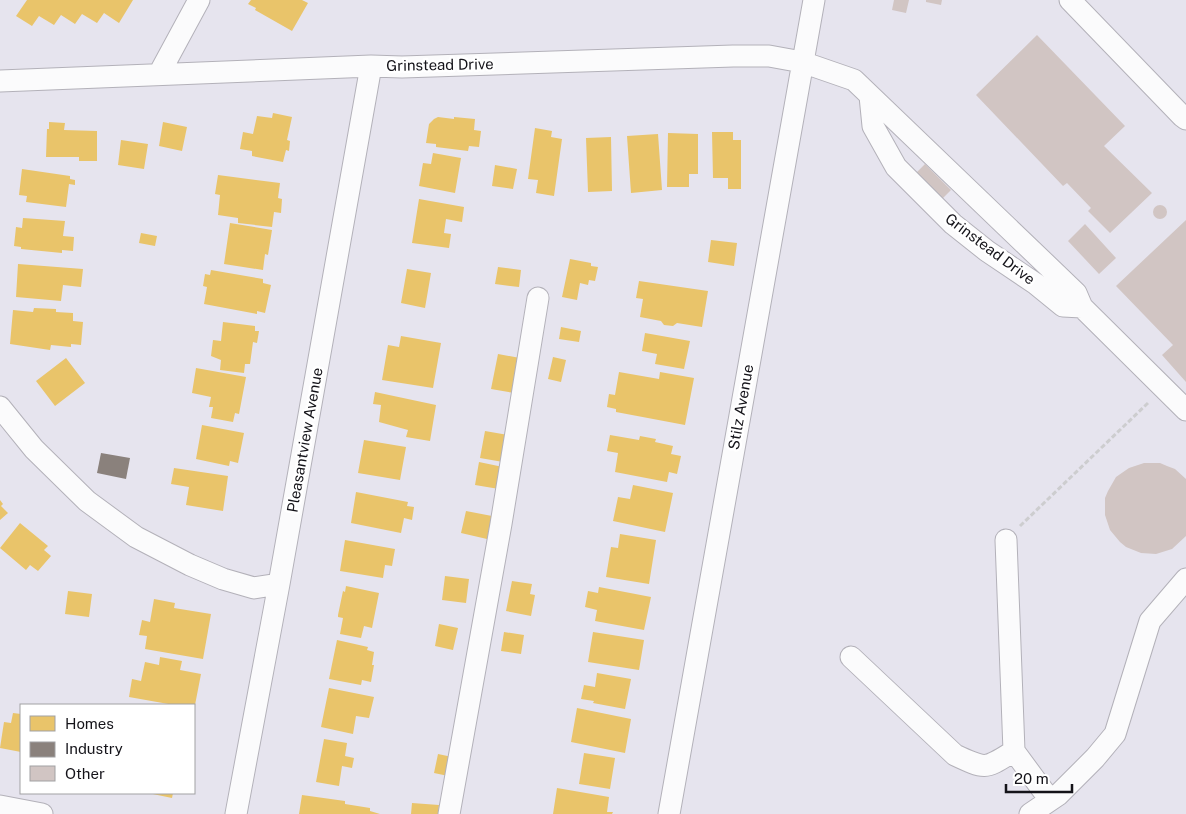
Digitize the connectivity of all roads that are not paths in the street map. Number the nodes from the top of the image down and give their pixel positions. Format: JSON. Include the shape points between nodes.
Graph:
{"nodes":[{"id":1,"x":814,"y":0,"type":"edge"},
{"id":2,"x":1070,"y":0,"type":"edge"},
{"id":3,"x":195,"y":1,"type":"edge"},
{"id":4,"x":802,"y":62,"type":"junction"},
{"id":5,"x":371,"y":66,"type":"junction"},
{"id":6,"x":159,"y":74,"type":"junction"},
{"id":7,"x":0,"y":81,"type":"edge"},
{"id":8,"x":870,"y":96,"type":"junction"},
{"id":9,"x":1186,"y":118,"type":"edge"},
{"id":10,"x":538,"y":298,"type":"dead end"},
{"id":11,"x":1082,"y":307,"type":"junction"},
{"id":12,"x":0,"y":407,"type":"edge"},
{"id":13,"x":1186,"y":410,"type":"edge"},
{"id":14,"x":1006,"y":540,"type":"road end"},
{"id":15,"x":1186,"y":580,"type":"edge"},
{"id":16,"x":279,"y":584,"type":"junction"},
{"id":17,"x":851,"y":657,"type":"dead end"},
{"id":18,"x":1014,"y":751,"type":"junction"},
{"id":19,"x":1050,"y":800,"type":"junction"},
{"id":20,"x":0,"y":806,"type":"edge"},
{"id":21,"x":29,"y":813,"type":"edge"},
{"id":22,"x":236,"y":814,"type":"edge"},
{"id":23,"x":449,"y":814,"type":"edge"},
{"id":24,"x":669,"y":814,"type":"edge"},
{"id":25,"x":1030,"y":814,"type":"edge"}],
"edges":[{"from":1,"to":4,"type":"street","name":"Stilz Avenue"},
{"from":2,"to":9,"type":"street"},
{"from":3,"to":6,"type":"street"},
{"from":4,"to":5,"type":"street","name":"Grinstead Drive","via":[[769,56],[733,56]]},
{"from":4,"to":8,"type":"street","name":"Grinstead Drive","via":[[854,80]]},
{"from":4,"to":24,"type":"street","name":"Stilz Avenue"},
{"from":5,"to":6,"type":"street","name":"Grinstead Drive"},
{"from":5,"to":16,"type":"street","name":"Pleasantview Avenue"},
{"from":6,"to":7,"type":"street","name":"Grinstead Drive"},
{"from":8,"to":11,"type":"street","name":"Grinstead Drive","via":[[1076,292]]},
{"from":8,"to":11,"type":"street","name":"Grinstead Drive","via":[[873,126],[896,167],[953,224],[1063,306]]},
{"from":10,"to":23,"type":"street"},
{"from":11,"to":13,"type":"street","name":"Grinstead Drive"},
{"from":12,"to":16,"type":"street","via":[[34,449],[88,501],[136,537],[223,579],[254,588]]},
{"from":14,"to":18,"type":"street"},
{"from":15,"to":19,"type":"street","via":[[1150,621],[1114,734],[1095,758]]},
{"from":16,"to":22,"type":"street","name":"Pleasantview Avenue"},
{"from":17,"to":18,"type":"street","via":[[955,756],[976,765],[990,766]]},
{"from":18,"to":19,"type":"street"},
{"from":19,"to":25,"type":"street"},
{"from":20,"to":21,"type":"street"}]}
